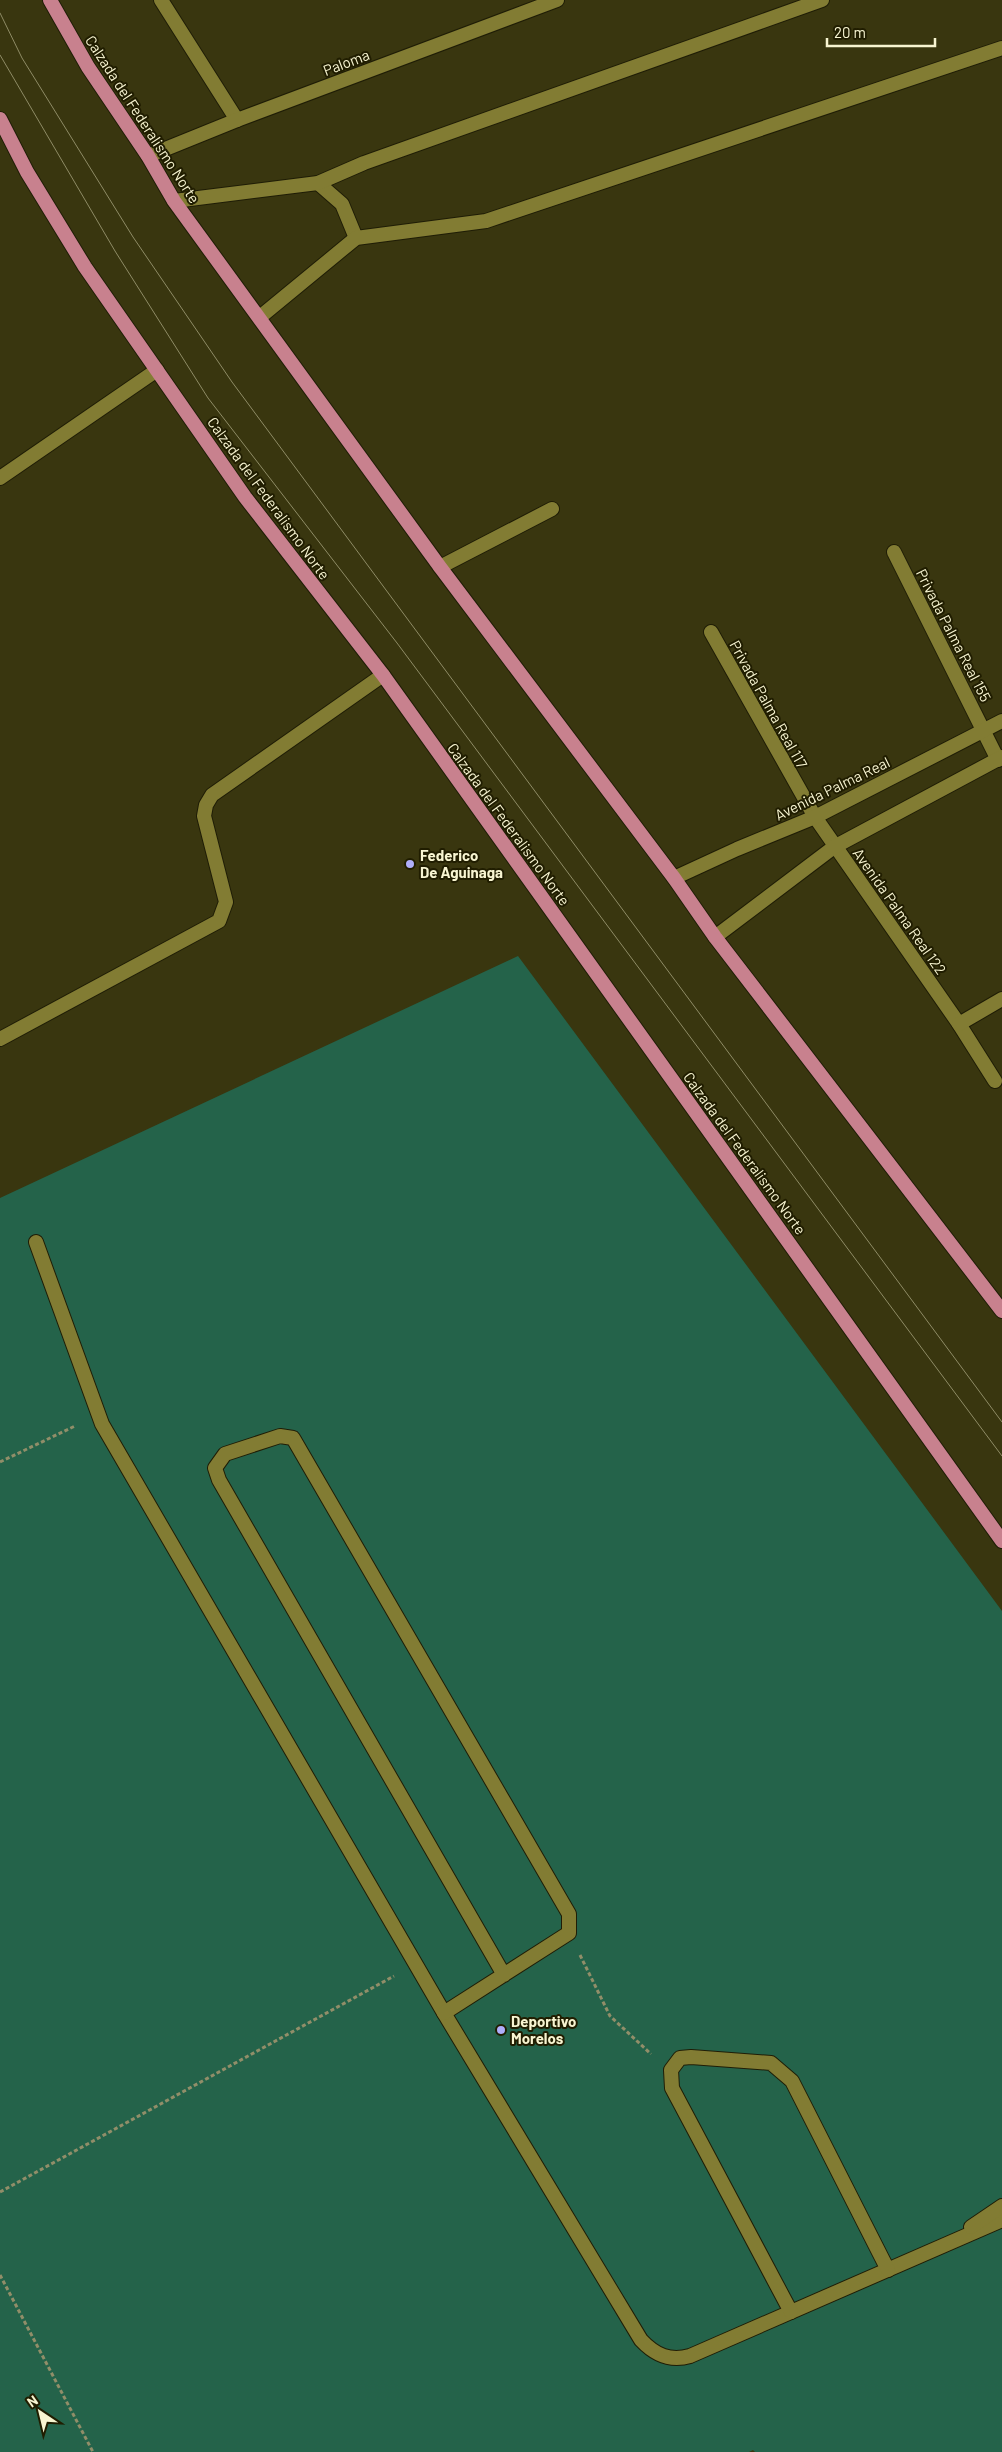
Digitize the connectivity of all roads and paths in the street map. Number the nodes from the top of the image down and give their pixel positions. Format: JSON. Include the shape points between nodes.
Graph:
{"nodes":[{"id":1,"x":50,"y":0,"type":"edge"},
{"id":2,"x":161,"y":0,"type":"edge"},
{"id":3,"x":557,"y":0,"type":"edge"},
{"id":4,"x":822,"y":0,"type":"edge"},
{"id":5,"x":1002,"y":48,"type":"edge"},
{"id":6,"x":0,"y":119,"type":"edge"},
{"id":7,"x":237,"y":120,"type":"junction"},
{"id":8,"x":148,"y":156,"type":"junction"},
{"id":9,"x":318,"y":183,"type":"junction"},
{"id":10,"x":174,"y":201,"type":"junction"},
{"id":11,"x":356,"y":238,"type":"junction"},
{"id":12,"x":260,"y":317,"type":"junction"},
{"id":13,"x":157,"y":370,"type":"junction"},
{"id":14,"x":0,"y":478,"type":"edge"},
{"id":15,"x":552,"y":509,"type":"dead end"},
{"id":16,"x":894,"y":552,"type":"dead end"},
{"id":17,"x":440,"y":567,"type":"junction"},
{"id":18,"x":711,"y":632,"type":"dead end"},
{"id":19,"x":383,"y":675,"type":"junction"},
{"id":20,"x":1002,"y":721,"type":"edge"},
{"id":21,"x":983,"y":730,"type":"junction"},
{"id":22,"x":1000,"y":758,"type":"edge"},
{"id":23,"x":814,"y":817,"type":"junction"},
{"id":24,"x":834,"y":846,"type":"junction"},
{"id":25,"x":674,"y":878,"type":"junction"},
{"id":26,"x":715,"y":936,"type":"junction"},
{"id":27,"x":1002,"y":1000,"type":"edge"},
{"id":28,"x":959,"y":1024,"type":"junction"},
{"id":29,"x":0,"y":1039,"type":"edge"},
{"id":30,"x":995,"y":1081,"type":"dead end"},
{"id":31,"x":36,"y":1242,"type":"dead end"},
{"id":32,"x":999,"y":1302,"type":"edge"},
{"id":33,"x":98,"y":1415,"type":"junction"},
{"id":34,"x":0,"y":1462,"type":"edge"},
{"id":35,"x":1002,"y":1541,"type":"edge"},
{"id":36,"x":569,"y":1933,"type":"junction"},
{"id":37,"x":415,"y":1964,"type":"junction"},
{"id":38,"x":504,"y":1975,"type":"junction"},
{"id":39,"x":444,"y":2013,"type":"junction"},
{"id":40,"x":671,"y":2070,"type":"junction"},
{"id":41,"x":0,"y":2192,"type":"edge"},
{"id":42,"x":1002,"y":2206,"type":"edge"},
{"id":43,"x":1002,"y":2220,"type":"edge"},
{"id":44,"x":937,"y":2249,"type":"junction"},
{"id":45,"x":888,"y":2270,"type":"junction"},
{"id":46,"x":0,"y":2274,"type":"edge"},
{"id":47,"x":791,"y":2312,"type":"junction"},
{"id":48,"x":92,"y":2452,"type":"edge"}],
"edges":[{"from":1,"to":8,"type":"main road","name":"Calzada del Federalismo Norte","via":[[88,66]]},
{"from":2,"to":7,"type":"street"},
{"from":3,"to":7,"type":"street","name":"Paloma"},
{"from":4,"to":9,"type":"street","via":[[364,163]]},
{"from":5,"to":11,"type":"street","via":[[486,221]]},
{"from":6,"to":13,"type":"main road","name":"Calzada del Federalismo Norte","via":[[28,172],[86,266]]},
{"from":7,"to":8,"type":"street","name":"Paloma"},
{"from":8,"to":10,"type":"main road","name":"Calzada del Federalismo Norte"},
{"from":9,"to":10,"type":"street"},
{"from":9,"to":11,"type":"street","via":[[342,204]]},
{"from":10,"to":12,"type":"main road","name":"Calzada del Federalismo Norte"},
{"from":11,"to":12,"type":"street"},
{"from":12,"to":17,"type":"main road","name":"Calzada del Federalismo Norte"},
{"from":13,"to":14,"type":"street"},
{"from":13,"to":19,"type":"main road","name":"Calzada del Federalismo Norte","via":[[245,497]]},
{"from":15,"to":17,"type":"street"},
{"from":16,"to":21,"type":"street","name":"Privada Palma Real 155"},
{"from":17,"to":25,"type":"main road","name":"Calzada del Federalismo Norte"},
{"from":18,"to":23,"type":"street","name":"Privada Palma Real 117"},
{"from":19,"to":29,"type":"street","via":[[212,795],[204,816],[226,902],[219,921]]},
{"from":19,"to":35,"type":"main road","name":"Calzada del Federalismo Norte"},
{"from":20,"to":21,"type":"street","name":"Avenida Palma Real"},
{"from":21,"to":22,"type":"street","name":"Privada Palma Real 155"},
{"from":21,"to":23,"type":"street","name":"Avenida Palma Real"},
{"from":22,"to":24,"type":"street"},
{"from":23,"to":24,"type":"street","name":"Avenida Palma Real 122"},
{"from":23,"to":25,"type":"street","name":"Avenida Palma Real"},
{"from":24,"to":26,"type":"street"},
{"from":24,"to":28,"type":"street","name":"Avenida Palma Real 122"},
{"from":25,"to":26,"type":"main road","name":"Calzada del Federalismo Norte"},
{"from":26,"to":32,"type":"main road","name":"Calzada del Federalismo Norte"},
{"from":27,"to":28,"type":"street"},
{"from":28,"to":30,"type":"street","name":"Avenida Palma Real 122"},
{"from":31,"to":33,"type":"street"},
{"from":33,"to":34,"type":"path"},
{"from":33,"to":37,"type":"street","via":[[155,1519]]},
{"from":36,"to":38,"type":"street"},
{"from":36,"to":38,"type":"street","via":[[569,1914],[294,1438],[280,1436],[225,1454],[214,1468],[219,1480]]},
{"from":36,"to":40,"type":"path","via":[[610,2016]]},
{"from":37,"to":39,"type":"street"},
{"from":37,"to":41,"type":"path"},
{"from":38,"to":39,"type":"street"},
{"from":39,"to":47,"type":"street","via":[[641,2340],[650,2349],[670,2358],[685,2358]]},
{"from":40,"to":45,"type":"street","via":[[680,2058],[692,2057],[771,2063],[792,2081]]},
{"from":40,"to":47,"type":"street","via":[[672,2088]]},
{"from":42,"to":44,"type":"street"},
{"from":43,"to":44,"type":"street"},
{"from":44,"to":45,"type":"street"},
{"from":45,"to":47,"type":"street"},
{"from":46,"to":48,"type":"path"}]}
